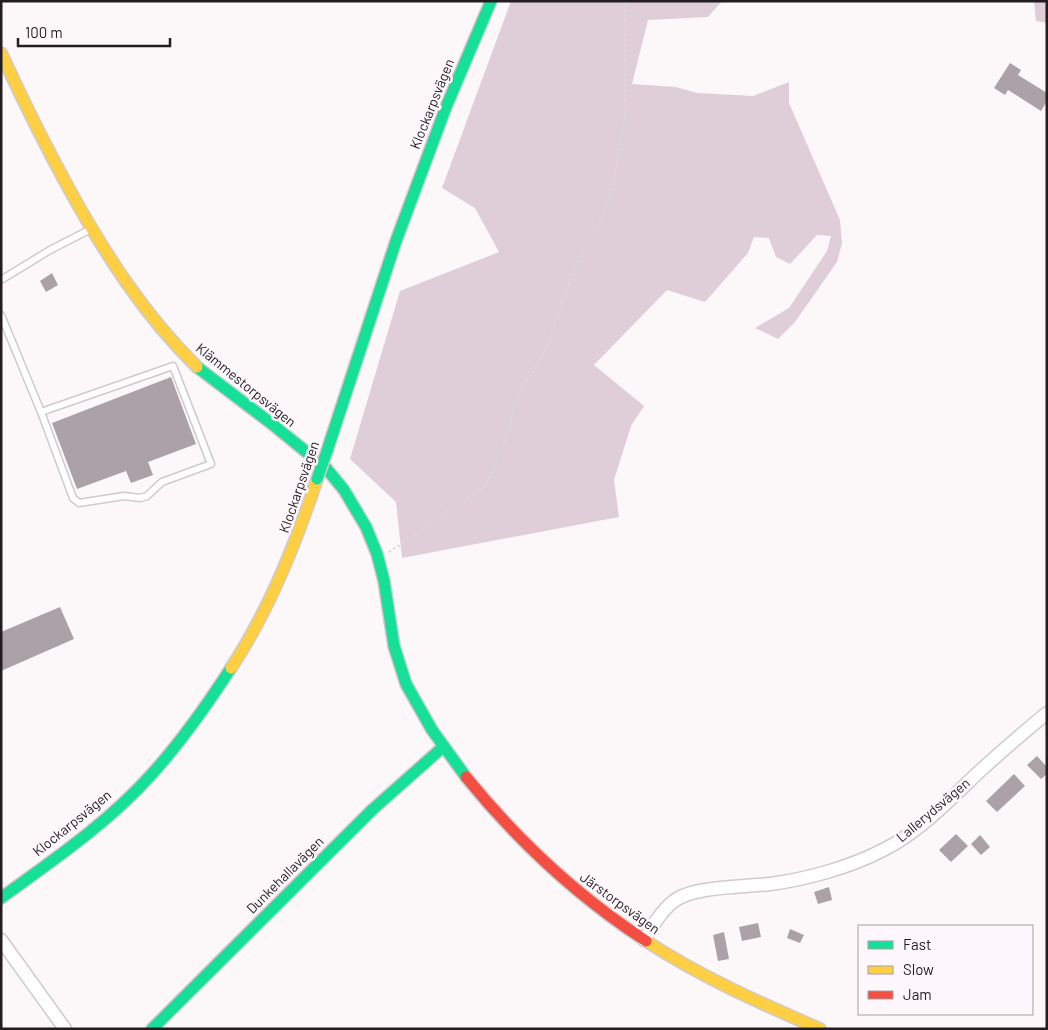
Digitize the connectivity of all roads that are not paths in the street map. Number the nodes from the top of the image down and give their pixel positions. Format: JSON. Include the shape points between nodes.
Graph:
{"nodes":[{"id":1,"x":491,"y":1,"type":"edge"},
{"id":2,"x":1,"y":53,"type":"edge"},
{"id":3,"x":91,"y":229,"type":"junction"},
{"id":4,"x":1,"y":280,"type":"edge"},
{"id":5,"x":1,"y":315,"type":"edge"},
{"id":6,"x":41,"y":412,"type":"junction"},
{"id":7,"x":1047,"y":712,"type":"edge"},
{"id":8,"x":443,"y":747,"type":"junction"},
{"id":9,"x":1,"y":898,"type":"edge"},
{"id":10,"x":1,"y":940,"type":"edge"},
{"id":11,"x":644,"y":940,"type":"junction"},
{"id":12,"x":65,"y":1029,"type":"edge"},
{"id":13,"x":152,"y":1029,"type":"edge"},
{"id":14,"x":820,"y":1029,"type":"edge"}],
"edges":[{"from":1,"to":9,"type":"street","name":"Klockarpsvägen","bridge":true,"via":[[402,223],[318,479],[296,541],[269,601],[226,676],[150,775],[109,815]]},
{"from":2,"to":3,"type":"street","name":"Klämmestorpsvägen"},
{"from":3,"to":4,"type":"lane"},
{"from":3,"to":8,"type":"street","name":"Klämmestorpsvägen","via":[[143,306],[198,369],[335,477],[359,516],[378,558],[404,682]]},
{"from":5,"to":6,"type":"lane"},
{"from":6,"to":6,"type":"lane","via":[[73,498],[79,504],[124,496],[147,496],[162,482],[210,464],[173,366]]},
{"from":7,"to":11,"type":"street","name":"Lallerydsvägen","via":[[947,802],[886,849],[799,878],[692,892],[674,900]]},
{"from":8,"to":11,"type":"street","name":"Järstorpsvägen","via":[[482,797],[530,848],[604,913]]},
{"from":8,"to":13,"type":"street","name":"Dunkehallavägen","via":[[372,810]]},
{"from":10,"to":12,"type":"street"},
{"from":11,"to":14,"type":"street","name":"Järstorpsvägen","via":[[733,991]]}]}
